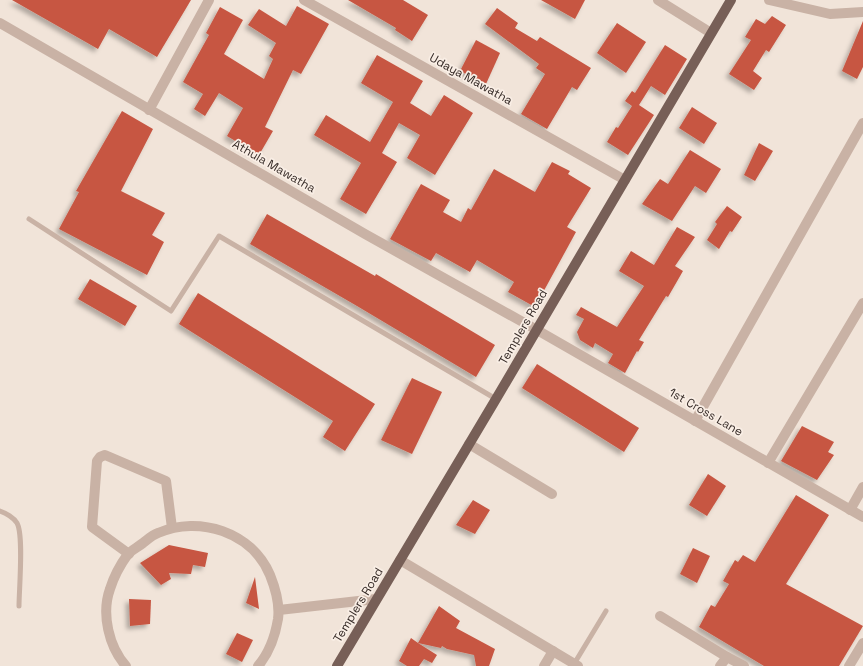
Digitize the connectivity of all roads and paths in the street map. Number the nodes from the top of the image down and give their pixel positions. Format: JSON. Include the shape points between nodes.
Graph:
{"nodes":[{"id":1,"x":209,"y":0,"type":"edge"},
{"id":2,"x":304,"y":0,"type":"edge"},
{"id":3,"x":658,"y":0,"type":"edge"},
{"id":4,"x":731,"y":0,"type":"edge"},
{"id":5,"x":769,"y":0,"type":"edge"},
{"id":6,"x":863,"y":12,"type":"edge"},
{"id":7,"x":0,"y":23,"type":"edge"},
{"id":8,"x":711,"y":33,"type":"junction"},
{"id":9,"x":149,"y":110,"type":"junction"},
{"id":10,"x":863,"y":124,"type":"edge"},
{"id":11,"x":625,"y":180,"type":"junction"},
{"id":12,"x":28,"y":219,"type":"dead end"},
{"id":13,"x":863,"y":303,"type":"edge"},
{"id":14,"x":537,"y":330,"type":"junction"},
{"id":15,"x":496,"y":399,"type":"junction"},
{"id":16,"x":695,"y":420,"type":"junction"},
{"id":17,"x":469,"y":444,"type":"junction"},
{"id":18,"x":768,"y":463,"type":"junction"},
{"id":19,"x":863,"y":487,"type":"edge"},
{"id":20,"x":552,"y":494,"type":"dead end"},
{"id":21,"x":850,"y":510,"type":"junction"},
{"id":22,"x":0,"y":511,"type":"edge"},
{"id":23,"x":863,"y":518,"type":"edge"},
{"id":24,"x":172,"y":528,"type":"junction"},
{"id":25,"x":129,"y":554,"type":"junction"},
{"id":26,"x":400,"y":560,"type":"junction"},
{"id":27,"x":376,"y":599,"type":"junction"},
{"id":28,"x":19,"y":606,"type":"dead end"},
{"id":29,"x":279,"y":610,"type":"junction"},
{"id":30,"x":606,"y":611,"type":"dead end"},
{"id":31,"x":660,"y":616,"type":"dead end"},
{"id":32,"x":863,"y":643,"type":"edge"},
{"id":33,"x":553,"y":651,"type":"junction"},
{"id":34,"x":727,"y":656,"type":"junction"},
{"id":35,"x":576,"y":665,"type":"edge"},
{"id":36,"x":126,"y":666,"type":"edge"},
{"id":37,"x":258,"y":666,"type":"edge"},
{"id":38,"x":337,"y":666,"type":"edge"},
{"id":39,"x":544,"y":666,"type":"edge"},
{"id":40,"x":720,"y":666,"type":"edge"},
{"id":41,"x":744,"y":666,"type":"edge"},
{"id":42,"x":850,"y":666,"type":"edge"}],
"edges":[{"from":1,"to":9,"type":"street"},
{"from":2,"to":11,"type":"street","name":"Udaya Mawatha"},
{"from":3,"to":8,"type":"street"},
{"from":4,"to":8,"type":"main road","name":"Templers Road"},
{"from":5,"to":6,"type":"street","via":[[830,14]]},
{"from":7,"to":9,"type":"street","name":"Athula Mawatha"},
{"from":8,"to":11,"type":"main road","name":"Templers Road"},
{"from":9,"to":14,"type":"street","name":"Athula Mawatha"},
{"from":10,"to":16,"type":"street"},
{"from":11,"to":14,"type":"main road","name":"Templers Road"},
{"from":12,"to":15,"type":"lane","via":[[171,311],[219,236]]},
{"from":13,"to":18,"type":"street"},
{"from":14,"to":15,"type":"main road","name":"Templers Road"},
{"from":14,"to":16,"type":"street","name":"1st Cross Lane"},
{"from":15,"to":17,"type":"main road","name":"Templers Road"},
{"from":16,"to":18,"type":"street","name":"1st Cross Lane"},
{"from":17,"to":20,"type":"street"},
{"from":17,"to":26,"type":"main road","name":"Templers Road"},
{"from":18,"to":21,"type":"street","name":"1st Cross Lane"},
{"from":19,"to":21,"type":"street"},
{"from":21,"to":23,"type":"street","name":"1st Cross Lane"},
{"from":22,"to":28,"type":"lane","via":[[17,523],[21,538]]},
{"from":24,"to":25,"type":"street","via":[[156,534]]},
{"from":24,"to":25,"type":"street","via":[[166,481],[105,455],[100,457],[97,462],[92,527]]},
{"from":24,"to":29,"type":"street","via":[[194,525],[216,528],[236,537],[254,550],[267,568],[276,588]]},
{"from":25,"to":36,"type":"street","via":[[116,573],[108,594],[106,617],[111,640]]},
{"from":26,"to":27,"type":"main road","name":"Templers Road"},
{"from":26,"to":33,"type":"street"},
{"from":27,"to":29,"type":"street"},
{"from":27,"to":38,"type":"main road","name":"Templers Road"},
{"from":29,"to":37,"type":"street","via":[[276,635],[265,658]]},
{"from":30,"to":35,"type":"lane"},
{"from":31,"to":34,"type":"street"},
{"from":32,"to":42,"type":"street"},
{"from":33,"to":35,"type":"street"},
{"from":33,"to":39,"type":"street"},
{"from":34,"to":40,"type":"street"},
{"from":34,"to":41,"type":"street"}]}
